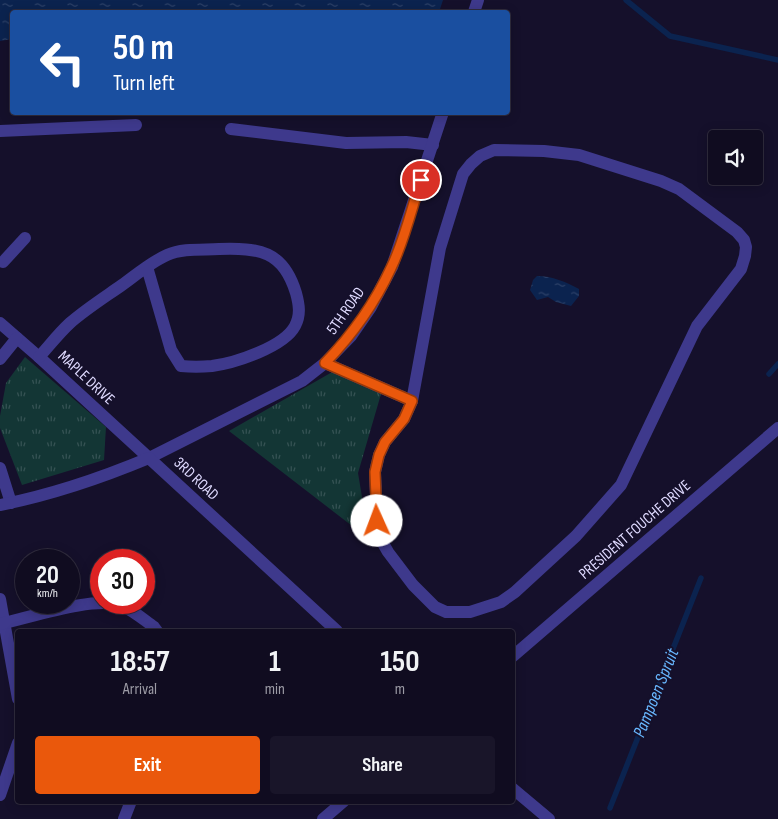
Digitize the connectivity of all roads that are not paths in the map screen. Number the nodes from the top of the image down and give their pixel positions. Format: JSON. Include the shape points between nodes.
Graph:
{"nodes":[{"id":1,"x":442,"y":115,"type":"edge"},
{"id":2,"x":136,"y":125,"type":"dead end"},
{"id":3,"x":231,"y":130,"type":"dead end"},
{"id":4,"x":0,"y":131,"type":"edge"},
{"id":5,"x":433,"y":145,"type":"junction"},
{"id":6,"x":25,"y":238,"type":"dead end"},
{"id":7,"x":1,"y":262,"type":"edge"},
{"id":8,"x":147,"y":267,"type":"junction"},
{"id":9,"x":0,"y":323,"type":"edge"},
{"id":10,"x":17,"y":338,"type":"junction"},
{"id":11,"x":39,"y":356,"type":"junction"},
{"id":12,"x":0,"y":359,"type":"edge"},
{"id":13,"x":325,"y":363,"type":"junction"},
{"id":14,"x":412,"y":401,"type":"junction"},
{"id":15,"x":778,"y":428,"type":"edge"},
{"id":16,"x":149,"y":458,"type":"junction"},
{"id":17,"x":0,"y":468,"type":"edge"},
{"id":18,"x":5,"y":504,"type":"edge"},
{"id":19,"x":0,"y":599,"type":"edge"},
{"id":20,"x":2,"y":623,"type":"edge"},
{"id":21,"x":156,"y":629,"type":"edge"},
{"id":22,"x":335,"y":629,"type":"edge"},
{"id":23,"x":515,"y":654,"type":"edge"},
{"id":24,"x":15,"y":684,"type":"edge"},
{"id":25,"x":15,"y":752,"type":"edge"},
{"id":26,"x":515,"y":791,"type":"edge"},
{"id":27,"x":0,"y":795,"type":"edge"},
{"id":28,"x":131,"y":804,"type":"edge"},
{"id":29,"x":341,"y":804,"type":"edge"},
{"id":30,"x":327,"y":817,"type":"edge"},
{"id":31,"x":124,"y":819,"type":"edge"},
{"id":32,"x":549,"y":819,"type":"edge"}],
"edges":[{"from":1,"to":5,"type":"street","name":"5TH ROAD"},
{"from":2,"to":4,"type":"street"},
{"from":3,"to":5,"type":"street","via":[[346,143]]},
{"from":5,"to":13,"type":"street","name":"5TH ROAD","via":[[392,267],[351,336]]},
{"from":6,"to":7,"type":"street"},
{"from":8,"to":8,"type":"street","via":[[167,255],[186,250],[246,248],[259,251],[274,258],[292,278],[300,312],[296,325],[288,336],[246,357],[212,366],[181,366],[171,350]]},
{"from":8,"to":11,"type":"street","via":[[70,324]]},
{"from":9,"to":10,"type":"street","name":"MAPLE DRIVE"},
{"from":10,"to":11,"type":"street","name":"MAPLE DRIVE"},
{"from":10,"to":12,"type":"street"},
{"from":11,"to":16,"type":"street","name":"MAPLE DRIVE"},
{"from":13,"to":14,"type":"street"},
{"from":13,"to":16,"type":"street","name":"5TH ROAD","via":[[302,381]]},
{"from":14,"to":14,"type":"street","via":[[404,419],[385,442],[375,472],[380,538],[413,584],[435,607],[446,612],[470,612],[501,602],[576,536],[621,485],[697,326],[741,269],[746,247],[744,240],[679,189],[661,181],[579,155],[494,150],[480,156],[463,174],[440,248]]},
{"from":15,"to":23,"type":"street","name":"PRESIDENT FOUCHE DRIVE"},
{"from":16,"to":18,"type":"street","name":"3RD ROAD","via":[[64,489]]},
{"from":16,"to":22,"type":"street","name":"3RD ROAD"},
{"from":17,"to":18,"type":"street"},
{"from":19,"to":20,"type":"street"},
{"from":20,"to":21,"type":"street","via":[[99,603],[121,605]]},
{"from":20,"to":24,"type":"street"},
{"from":25,"to":27,"type":"street"},
{"from":26,"to":32,"type":"street"},
{"from":28,"to":31,"type":"street"},
{"from":29,"to":30,"type":"street"}]}
